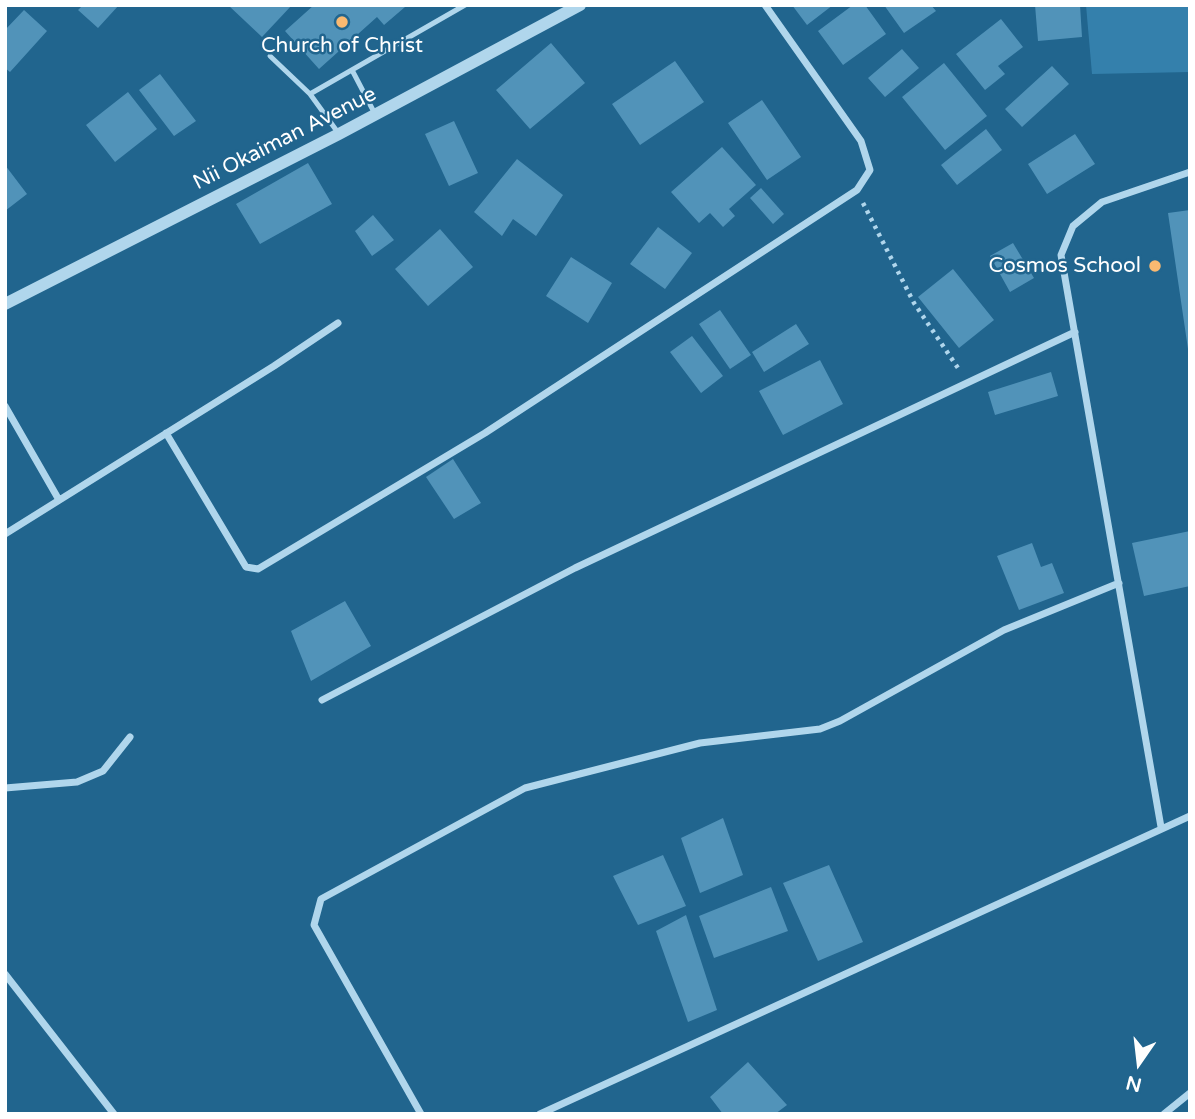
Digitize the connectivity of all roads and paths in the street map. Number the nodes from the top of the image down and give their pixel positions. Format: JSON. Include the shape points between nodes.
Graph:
{"nodes":[{"id":1,"x":465,"y":5,"type":"edge"},
{"id":2,"x":580,"y":5,"type":"edge"},
{"id":3,"x":765,"y":5,"type":"edge"},
{"id":4,"x":270,"y":56,"type":"dead end"},
{"id":5,"x":352,"y":70,"type":"junction"},
{"id":6,"x":310,"y":94,"type":"junction"},
{"id":7,"x":375,"y":114,"type":"junction"},
{"id":8,"x":339,"y":134,"type":"junction"},
{"id":9,"x":1190,"y":172,"type":"edge"},
{"id":10,"x":857,"y":190,"type":"junction"},
{"id":11,"x":5,"y":304,"type":"edge"},
{"id":12,"x":338,"y":323,"type":"dead end"},
{"id":13,"x":1075,"y":332,"type":"junction"},
{"id":14,"x":966,"y":381,"type":"junction"},
{"id":15,"x":5,"y":406,"type":"edge"},
{"id":16,"x":166,"y":433,"type":"junction"},
{"id":17,"x":60,"y":500,"type":"junction"},
{"id":18,"x":5,"y":534,"type":"edge"},
{"id":19,"x":1119,"y":583,"type":"junction"},
{"id":20,"x":322,"y":700,"type":"dead end"},
{"id":21,"x":130,"y":737,"type":"dead end"},
{"id":22,"x":5,"y":788,"type":"edge"},
{"id":23,"x":1190,"y":816,"type":"edge"},
{"id":24,"x":1161,"y":827,"type":"junction"},
{"id":25,"x":5,"y":974,"type":"edge"},
{"id":26,"x":1190,"y":1093,"type":"edge"},
{"id":27,"x":114,"y":1114,"type":"edge"},
{"id":28,"x":421,"y":1114,"type":"edge"},
{"id":29,"x":540,"y":1114,"type":"edge"},
{"id":30,"x":1164,"y":1114,"type":"edge"}],
"edges":[{"from":1,"to":5,"type":"lane"},
{"from":2,"to":7,"type":"street","name":"Nii Okaiman Avenue"},
{"from":3,"to":10,"type":"street","via":[[861,141],[870,170]]},
{"from":4,"to":6,"type":"lane"},
{"from":5,"to":6,"type":"lane"},
{"from":5,"to":7,"type":"lane"},
{"from":6,"to":8,"type":"lane"},
{"from":7,"to":8,"type":"street","name":"Nii Okaiman Avenue"},
{"from":8,"to":11,"type":"street","name":"Nii Okaiman Avenue"},
{"from":9,"to":13,"type":"street","via":[[1102,202],[1073,226],[1062,255]]},
{"from":10,"to":14,"type":"path","via":[[914,303]]},
{"from":10,"to":16,"type":"street","via":[[485,433],[258,569],[246,567]]},
{"from":12,"to":16,"type":"street"},
{"from":13,"to":14,"type":"street"},
{"from":13,"to":19,"type":"street"},
{"from":14,"to":20,"type":"street","via":[[828,451],[575,568]]},
{"from":15,"to":17,"type":"street"},
{"from":16,"to":17,"type":"street"},
{"from":17,"to":18,"type":"street"},
{"from":19,"to":24,"type":"street"},
{"from":19,"to":28,"type":"street","via":[[1004,630],[820,729],[700,743],[525,788],[321,899],[314,925]]},
{"from":21,"to":22,"type":"street","via":[[103,771],[77,782]]},
{"from":23,"to":24,"type":"street"},
{"from":24,"to":29,"type":"street"},
{"from":25,"to":27,"type":"street"},
{"from":26,"to":30,"type":"street"}]}
